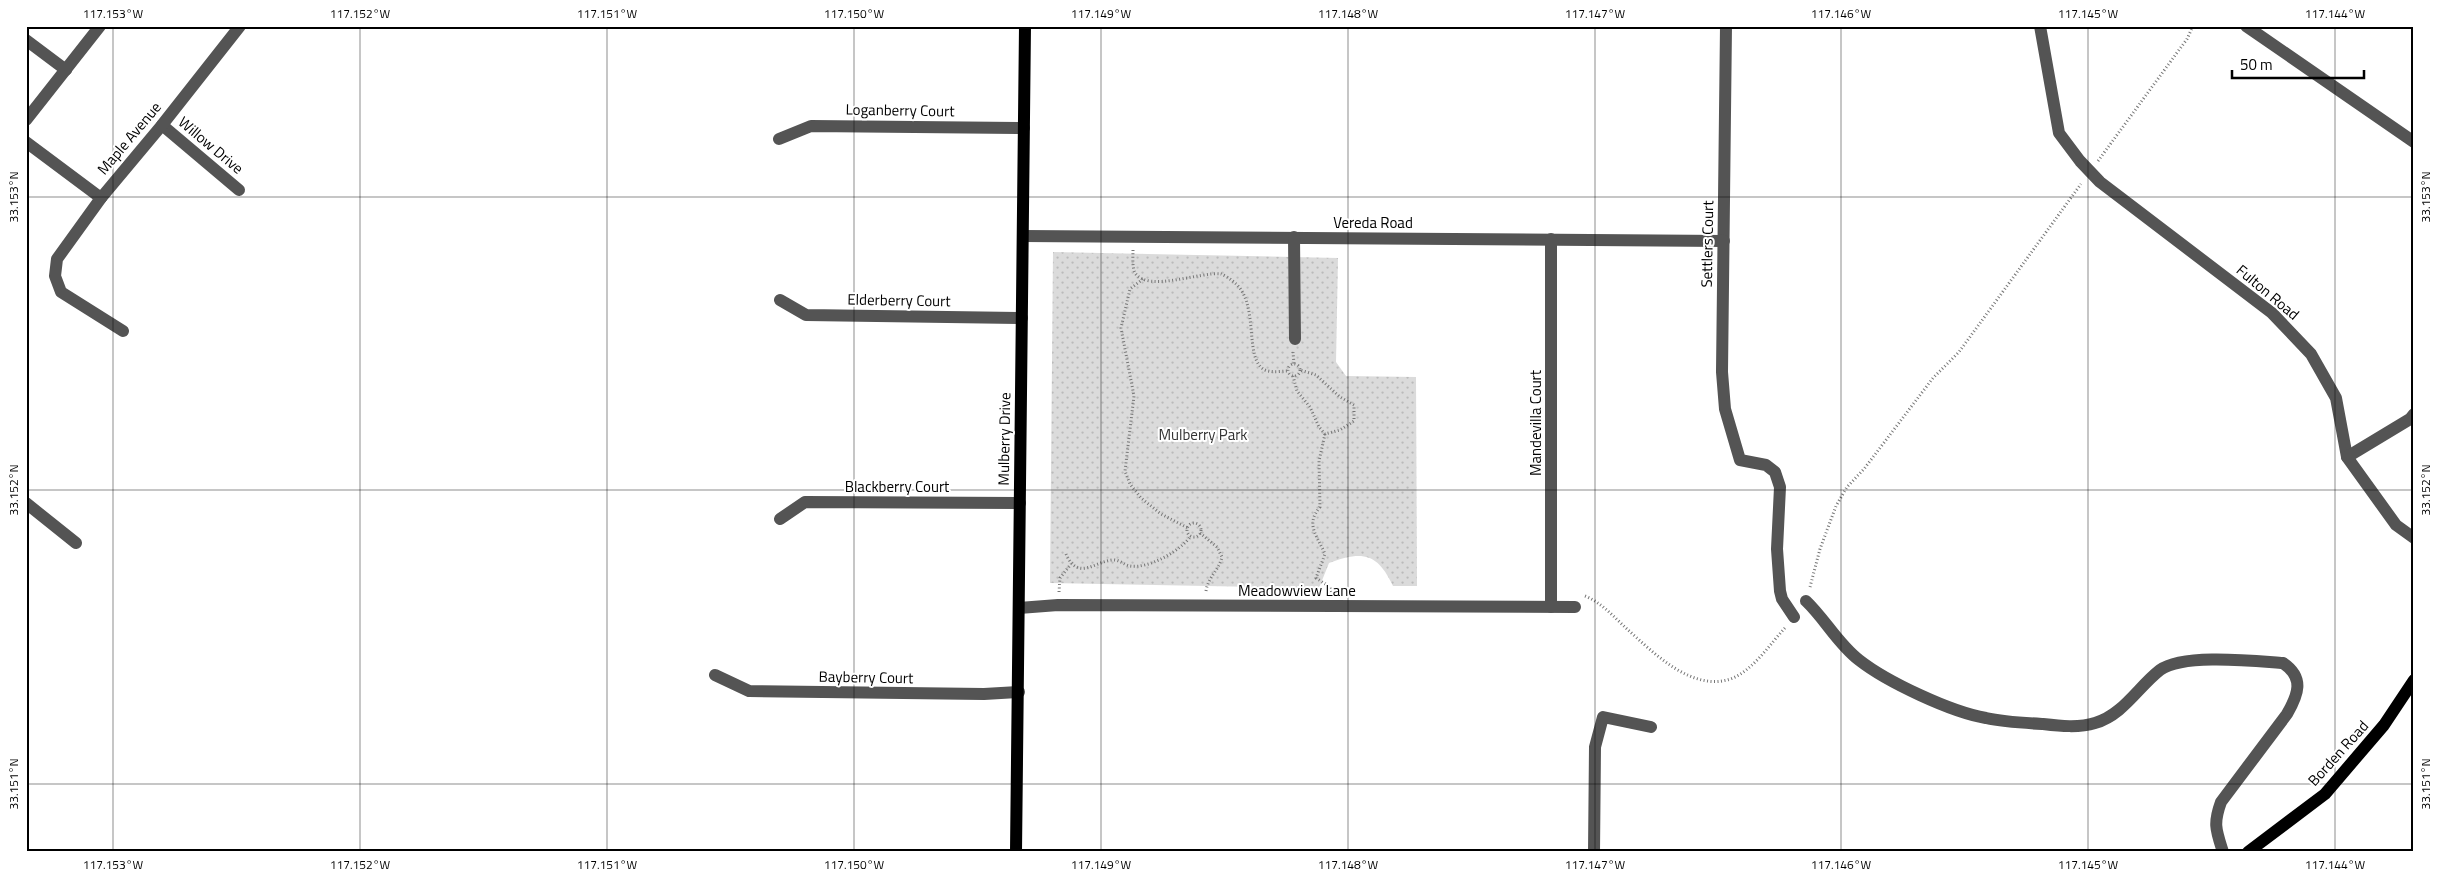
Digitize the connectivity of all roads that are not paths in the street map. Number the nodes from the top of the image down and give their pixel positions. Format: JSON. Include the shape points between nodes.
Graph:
{"nodes":[{"id":1,"x":100,"y":26,"type":"edge"},
{"id":2,"x":240,"y":26,"type":"edge"},
{"id":3,"x":1025,"y":26,"type":"edge"},
{"id":4,"x":1726,"y":26,"type":"edge"},
{"id":5,"x":2040,"y":26,"type":"edge"},
{"id":6,"x":2246,"y":26,"type":"edge"},
{"id":7,"x":26,"y":40,"type":"edge"},
{"id":8,"x":66,"y":70,"type":"junction"},
{"id":9,"x":26,"y":120,"type":"edge"},
{"id":10,"x":162,"y":125,"type":"junction"},
{"id":11,"x":1024,"y":128,"type":"junction"},
{"id":12,"x":779,"y":139,"type":"dead end"},
{"id":13,"x":26,"y":142,"type":"edge"},
{"id":14,"x":2414,"y":142,"type":"edge"},
{"id":15,"x":240,"y":190,"type":"dead end"},
{"id":16,"x":100,"y":198,"type":"junction"},
{"id":17,"x":1022,"y":236,"type":"junction"},
{"id":18,"x":1294,"y":237,"type":"junction"},
{"id":19,"x":1551,"y":239,"type":"junction"},
{"id":20,"x":1724,"y":241,"type":"junction"},
{"id":21,"x":780,"y":300,"type":"dead end"},
{"id":22,"x":1022,"y":318,"type":"junction"},
{"id":23,"x":123,"y":331,"type":"dead end"},
{"id":24,"x":1295,"y":339,"type":"dead end"},
{"id":25,"x":2414,"y":414,"type":"edge"},
{"id":26,"x":2347,"y":457,"type":"junction"},
{"id":27,"x":26,"y":503,"type":"edge"},
{"id":28,"x":1020,"y":503,"type":"junction"},
{"id":29,"x":780,"y":518,"type":"dead end"},
{"id":30,"x":2414,"y":538,"type":"edge"},
{"id":31,"x":76,"y":543,"type":"dead end"},
{"id":32,"x":1806,"y":601,"type":"road end"},
{"id":33,"x":1576,"y":602,"type":"road end"},
{"id":34,"x":1551,"y":607,"type":"junction"},
{"id":35,"x":1019,"y":608,"type":"junction"},
{"id":36,"x":1794,"y":617,"type":"road end"},
{"id":37,"x":715,"y":675,"type":"dead end"},
{"id":38,"x":2414,"y":680,"type":"edge"},
{"id":39,"x":1019,"y":692,"type":"junction"},
{"id":40,"x":1651,"y":727,"type":"dead end"},
{"id":41,"x":1016,"y":852,"type":"edge"},
{"id":42,"x":1594,"y":852,"type":"edge"},
{"id":43,"x":2223,"y":852,"type":"edge"},
{"id":44,"x":2248,"y":852,"type":"edge"}],
"edges":[{"from":1,"to":8,"type":"street"},
{"from":2,"to":10,"type":"street","name":"Maple Avenue"},
{"from":3,"to":11,"type":"main road","name":"Mulberry Drive"},
{"from":4,"to":20,"type":"street","name":"Settlers Court"},
{"from":5,"to":26,"type":"street","name":"Fulton Road","via":[[2059,133],[2100,182],[2272,313],[2311,354],[2336,398]]},
{"from":6,"to":14,"type":"street"},
{"from":7,"to":8,"type":"street"},
{"from":8,"to":9,"type":"street"},
{"from":10,"to":15,"type":"street","name":"Willow Drive"},
{"from":10,"to":16,"type":"street","name":"Maple Avenue"},
{"from":11,"to":12,"type":"street","name":"Loganberry Court","via":[[811,126]]},
{"from":11,"to":17,"type":"main road","name":"Mulberry Drive"},
{"from":13,"to":16,"type":"street"},
{"from":16,"to":23,"type":"street","name":"Maple Avenue","via":[[57,259],[55,276],[60,292]]},
{"from":17,"to":18,"type":"street","name":"Vereda Road"},
{"from":17,"to":22,"type":"main road","name":"Mulberry Drive"},
{"from":18,"to":19,"type":"street","name":"Vereda Road"},
{"from":18,"to":24,"type":"street"},
{"from":19,"to":20,"type":"street","name":"Vereda Road"},
{"from":19,"to":34,"type":"street","name":"Mandevilla Court"},
{"from":20,"to":36,"type":"street","name":"Settlers Court","via":[[1724,400],[1740,460],[1766,465],[1776,472],[1780,487],[1777,549],[1780,591]]},
{"from":21,"to":22,"type":"street","name":"Elderberry Court","via":[[806,315]]},
{"from":22,"to":28,"type":"main road","name":"Mulberry Drive"},
{"from":25,"to":26,"type":"street"},
{"from":26,"to":30,"type":"street","name":"Fulton Road","via":[[2396,525]]},
{"from":27,"to":31,"type":"street"},
{"from":28,"to":29,"type":"street","name":"Blackberry Court","via":[[805,502]]},
{"from":28,"to":35,"type":"main road","name":"Mulberry Drive"},
{"from":32,"to":43,"type":"street","via":[[1858,660],[1891,682],[1960,712],[1985,718],[2070,726],[2095,723],[2110,716],[2161,669],[2202,660],[2283,664],[2293,670],[2297,680],[2295,700],[2221,802],[2215,829]]},
{"from":33,"to":34,"type":"street","name":"Meadowview Lane"},
{"from":34,"to":35,"type":"street","name":"Meadowview Lane","via":[[1058,605]]},
{"from":35,"to":39,"type":"main road","name":"Mulberry Drive"},
{"from":37,"to":39,"type":"street","name":"Bayberry Court","via":[[749,691]]},
{"from":38,"to":44,"type":"main road","name":"Borden Road","via":[[2384,724],[2325,794]]},
{"from":39,"to":41,"type":"main road","name":"Mulberry Drive"},
{"from":40,"to":42,"type":"street","via":[[1603,717],[1594,747]]}]}
